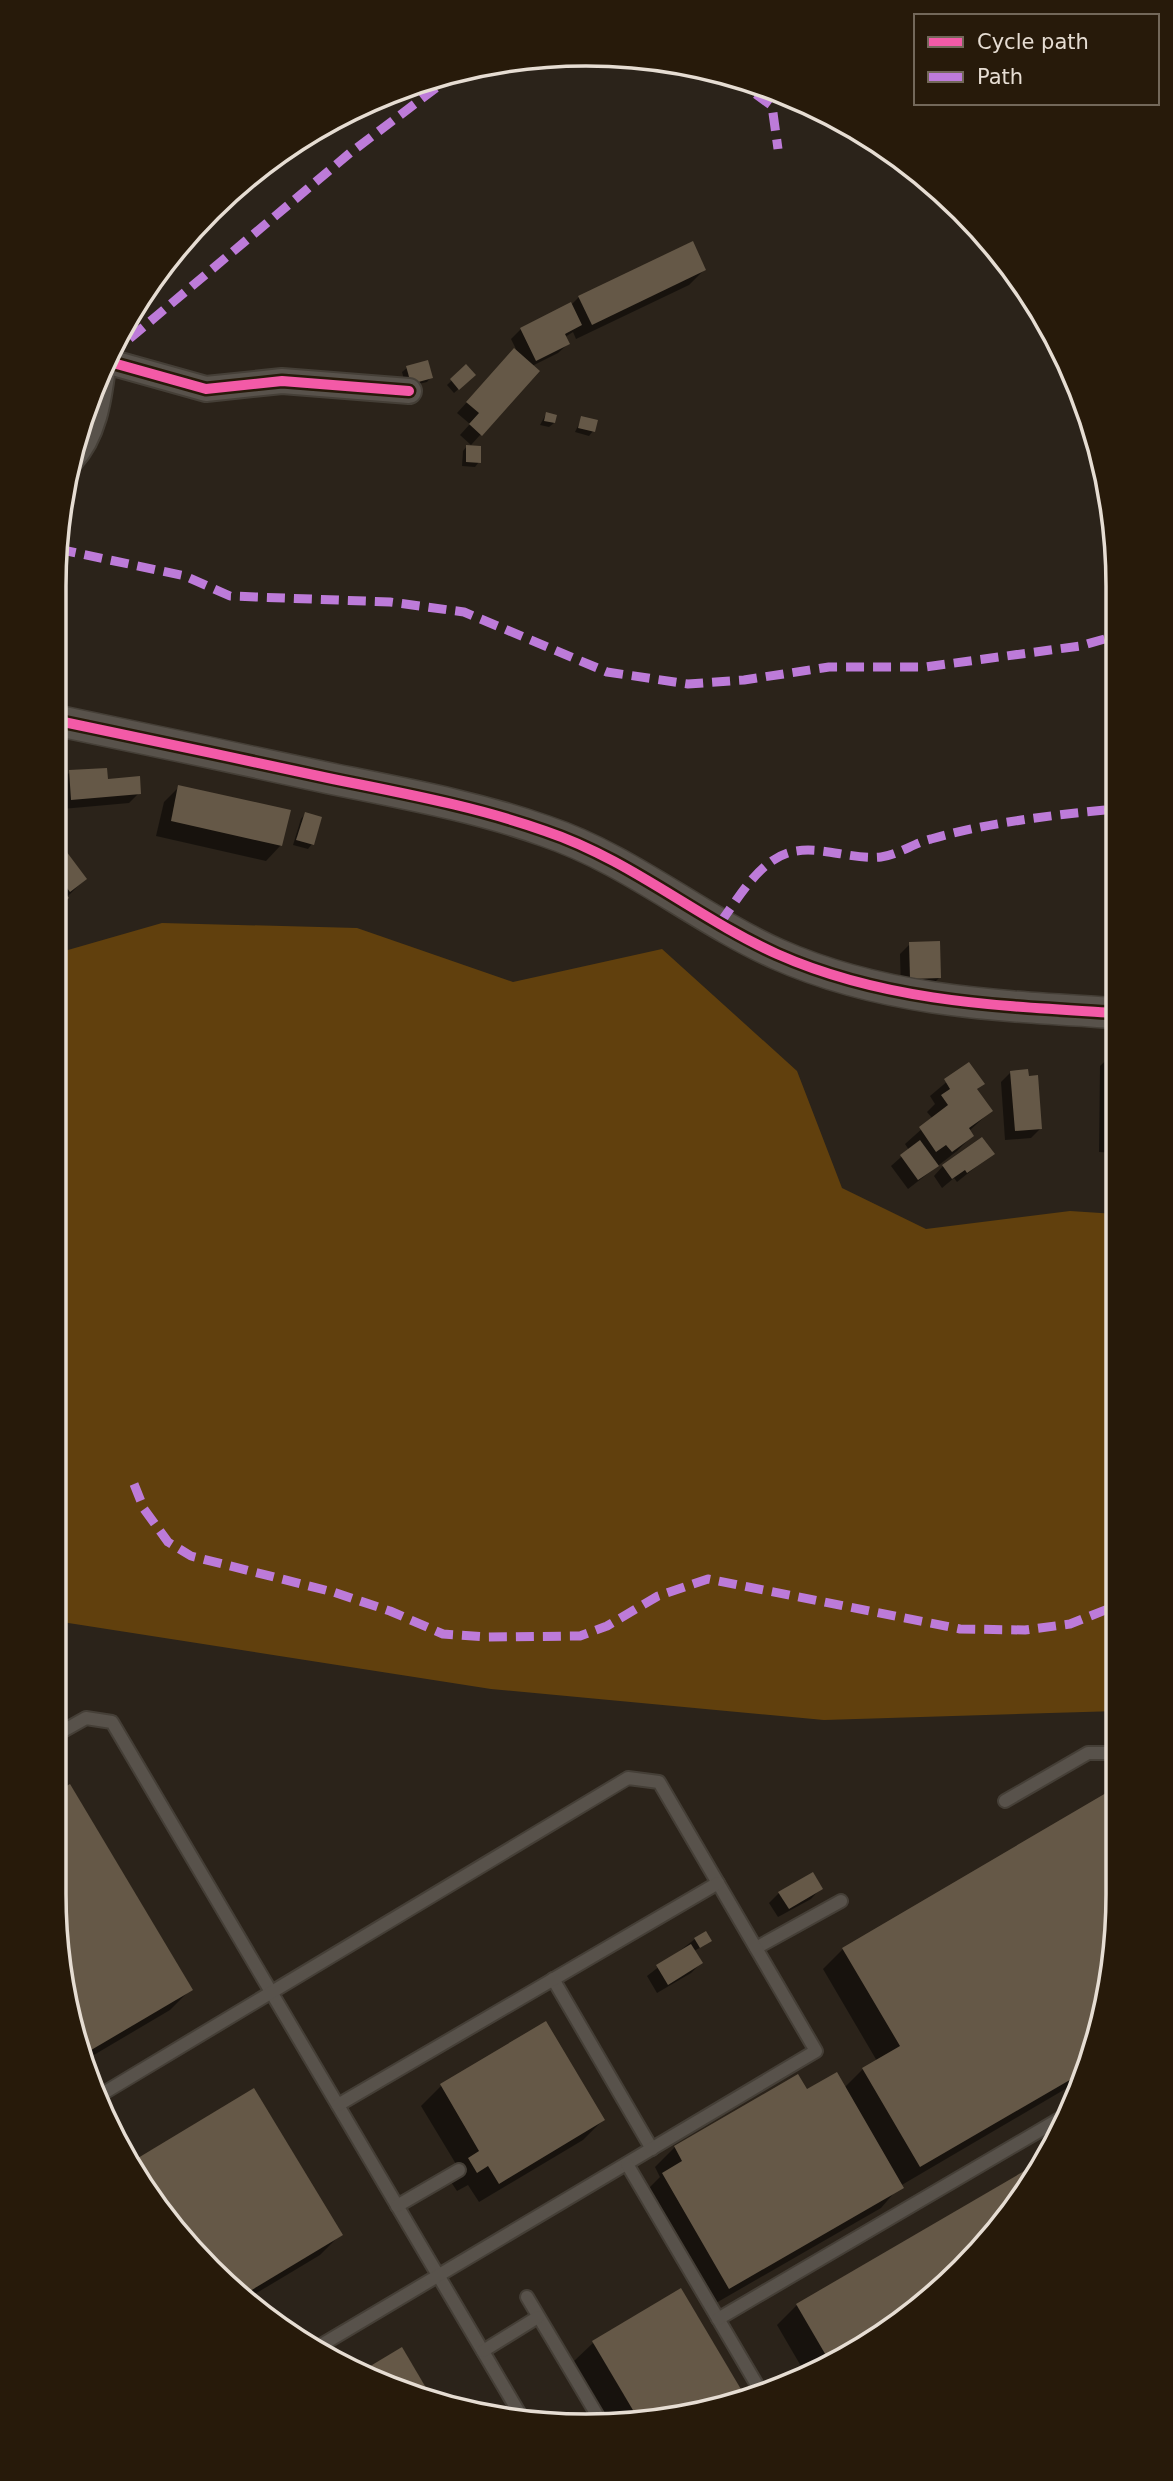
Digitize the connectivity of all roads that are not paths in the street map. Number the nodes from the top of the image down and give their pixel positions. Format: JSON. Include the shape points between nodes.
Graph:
{"nodes":[{"id":1,"x":117,"y":364,"type":"edge"},
{"id":2,"x":408,"y":391,"type":"dead end"},
{"id":3,"x":66,"y":723,"type":"edge"},
{"id":4,"x":1106,"y":1012,"type":"edge"},
{"id":5,"x":66,"y":1729,"type":"edge"},
{"id":6,"x":1106,"y":1754,"type":"edge"},
{"id":7,"x":1005,"y":1801,"type":"dead end"},
{"id":8,"x":718,"y":1884,"type":"junction"},
{"id":9,"x":841,"y":1900,"type":"dead end"},
{"id":10,"x":756,"y":1948,"type":"junction"},
{"id":11,"x":554,"y":1979,"type":"junction"},
{"id":12,"x":272,"y":1993,"type":"junction"},
{"id":13,"x":106,"y":2092,"type":"edge"},
{"id":14,"x":338,"y":2105,"type":"junction"},
{"id":15,"x":1054,"y":2122,"type":"edge"},
{"id":16,"x":652,"y":2149,"type":"junction"},
{"id":17,"x":628,"y":2164,"type":"junction"},
{"id":18,"x":459,"y":2170,"type":"dead end"},
{"id":19,"x":397,"y":2206,"type":"junction"},
{"id":20,"x":439,"y":2276,"type":"junction"},
{"id":21,"x":527,"y":2297,"type":"dead end"},
{"id":22,"x":538,"y":2318,"type":"junction"},
{"id":23,"x":718,"y":2319,"type":"junction"},
{"id":24,"x":324,"y":2344,"type":"edge"},
{"id":25,"x":483,"y":2351,"type":"junction"},
{"id":26,"x":757,"y":2386,"type":"edge"},
{"id":27,"x":517,"y":2410,"type":"edge"},
{"id":28,"x":596,"y":2414,"type":"edge"}],
"edges":[{"from":1,"to":2,"type":"street","via":[[206,389],[282,381]]},
{"from":3,"to":4,"type":"street","via":[[408,794],[547,831],[602,854],[773,952],[856,982],[932,1000]]},
{"from":5,"to":12,"type":"lane","via":[[86,1718],[112,1722]]},
{"from":6,"to":7,"type":"lane","via":[[1088,1753]]},
{"from":8,"to":10,"type":"lane"},
{"from":8,"to":11,"type":"lane"},
{"from":8,"to":12,"type":"lane","via":[[659,1782],[628,1778]]},
{"from":9,"to":10,"type":"lane"},
{"from":10,"to":16,"type":"lane","via":[[817,2050]]},
{"from":11,"to":14,"type":"lane"},
{"from":11,"to":16,"type":"lane"},
{"from":12,"to":13,"type":"lane"},
{"from":12,"to":14,"type":"lane"},
{"from":14,"to":19,"type":"lane"},
{"from":15,"to":23,"type":"lane"},
{"from":16,"to":17,"type":"lane"},
{"from":17,"to":20,"type":"lane"},
{"from":17,"to":23,"type":"lane"},
{"from":18,"to":19,"type":"lane"},
{"from":19,"to":20,"type":"lane"},
{"from":20,"to":24,"type":"lane"},
{"from":20,"to":25,"type":"lane"},
{"from":21,"to":22,"type":"lane"},
{"from":22,"to":25,"type":"lane"},
{"from":22,"to":28,"type":"lane"},
{"from":23,"to":26,"type":"lane"},
{"from":25,"to":27,"type":"lane"}]}
